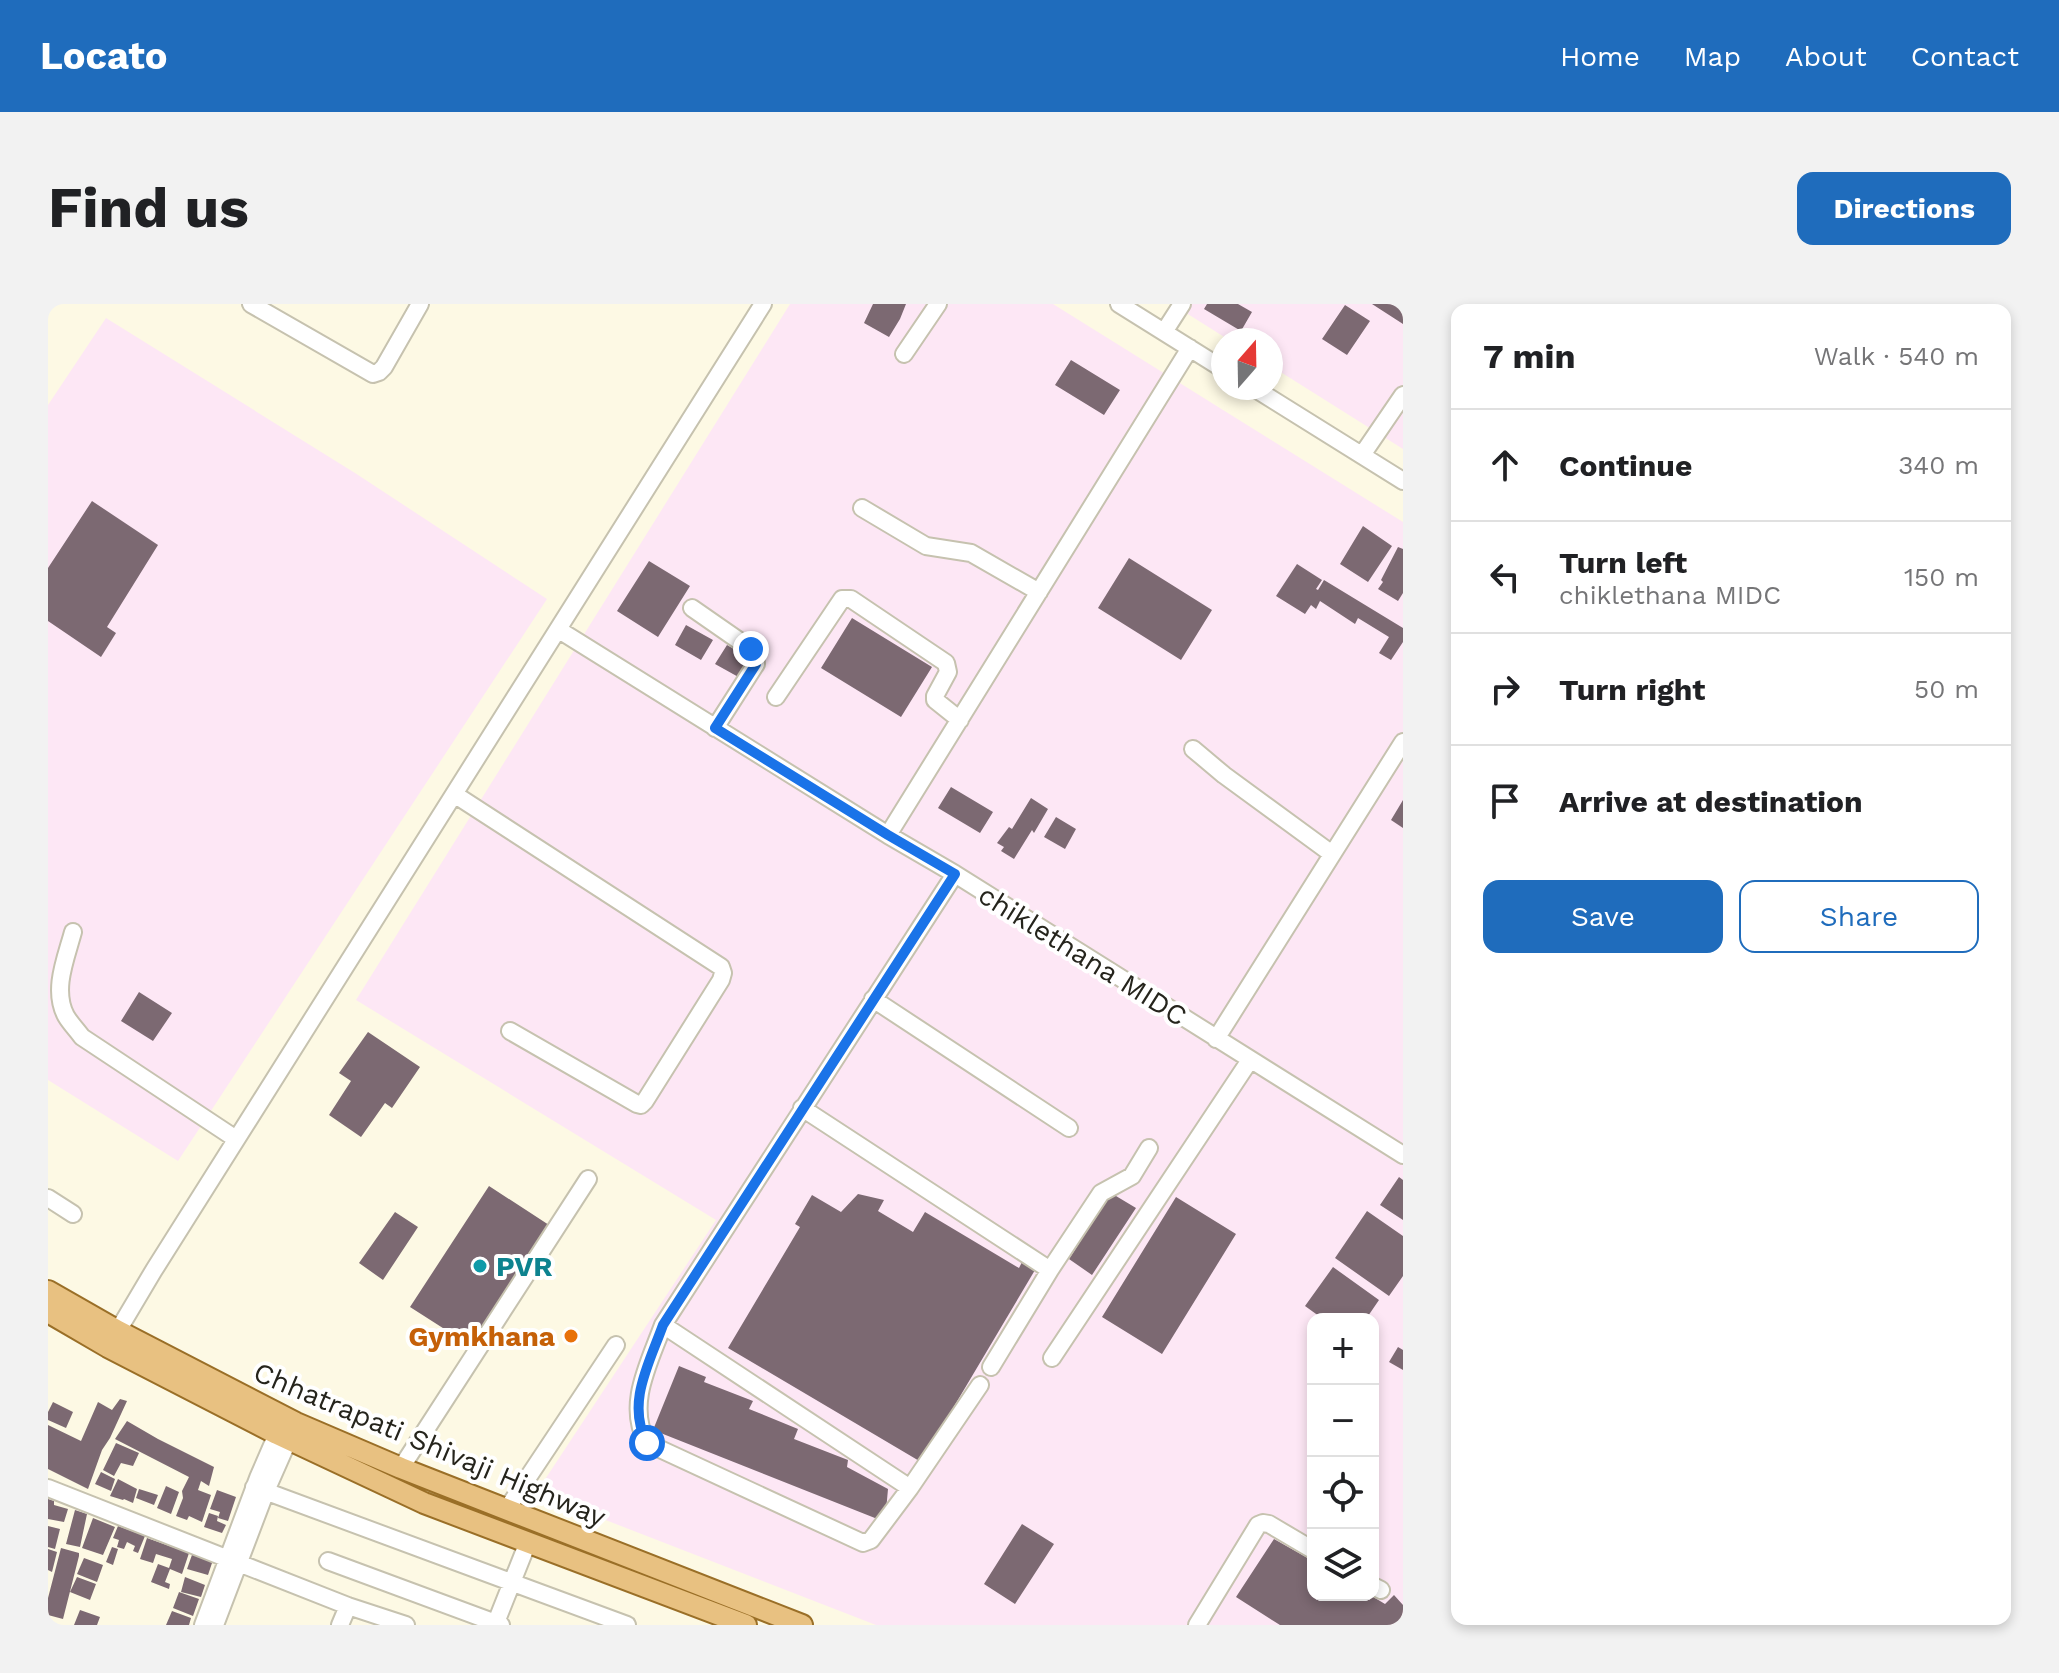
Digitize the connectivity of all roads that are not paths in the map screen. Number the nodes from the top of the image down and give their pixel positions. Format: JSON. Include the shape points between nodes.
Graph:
{"nodes":[{"id":1,"x":251,"y":304,"type":"edge"},
{"id":2,"x":420,"y":304,"type":"edge"},
{"id":3,"x":763,"y":304,"type":"edge"},
{"id":4,"x":938,"y":304,"type":"edge"},
{"id":5,"x":1119,"y":304,"type":"edge"},
{"id":6,"x":1182,"y":304,"type":"edge"},
{"id":7,"x":1164,"y":332,"type":"junction"},
{"id":8,"x":1190,"y":348,"type":"junction"},
{"id":9,"x":904,"y":354,"type":"dead end"},
{"id":10,"x":1211,"y":361,"type":"edge"},
{"id":11,"x":1403,"y":395,"type":"edge"},
{"id":12,"x":1273,"y":400,"type":"edge"},
{"id":13,"x":1362,"y":455,"type":"junction"},
{"id":14,"x":1403,"y":481,"type":"edge"},
{"id":15,"x":862,"y":508,"type":"dead end"},
{"id":16,"x":1039,"y":592,"type":"junction"},
{"id":17,"x":692,"y":608,"type":"dead end"},
{"id":18,"x":559,"y":630,"type":"junction"},
{"id":19,"x":776,"y":697,"type":"dead end"},
{"id":20,"x":960,"y":720,"type":"junction"},
{"id":21,"x":715,"y":728,"type":"junction"},
{"id":22,"x":1403,"y":742,"type":"edge"},
{"id":23,"x":1193,"y":749,"type":"dead end"},
{"id":24,"x":454,"y":794,"type":"junction"},
{"id":25,"x":888,"y":835,"type":"junction"},
{"id":26,"x":1332,"y":854,"type":"junction"},
{"id":27,"x":955,"y":874,"type":"junction"},
{"id":28,"x":73,"y":932,"type":"dead end"},
{"id":29,"x":873,"y":999,"type":"junction"},
{"id":30,"x":510,"y":1031,"type":"dead end"},
{"id":31,"x":1216,"y":1039,"type":"junction"},
{"id":32,"x":1250,"y":1060,"type":"junction"},
{"id":33,"x":802,"y":1108,"type":"junction"},
{"id":34,"x":1069,"y":1128,"type":"dead end"},
{"id":35,"x":236,"y":1139,"type":"junction"},
{"id":36,"x":1149,"y":1148,"type":"dead end"},
{"id":37,"x":1403,"y":1155,"type":"edge"},
{"id":38,"x":588,"y":1179,"type":"dead end"},
{"id":39,"x":48,"y":1198,"type":"edge"},
{"id":40,"x":73,"y":1214,"type":"dead end"},
{"id":41,"x":1050,"y":1270,"type":"junction"},
{"id":42,"x":48,"y":1291,"type":"edge"},
{"id":43,"x":48,"y":1312,"type":"edge"},
{"id":44,"x":663,"y":1325,"type":"junction"},
{"id":45,"x":113,"y":1339,"type":"junction"},
{"id":46,"x":616,"y":1345,"type":"dead end"},
{"id":47,"x":1052,"y":1358,"type":"dead end"},
{"id":48,"x":991,"y":1367,"type":"dead end"},
{"id":49,"x":980,"y":1385,"type":"dead end"},
{"id":50,"x":286,"y":1429,"type":"junction"},
{"id":51,"x":401,"y":1468,"type":"junction"},
{"id":52,"x":48,"y":1488,"type":"edge"},
{"id":53,"x":910,"y":1488,"type":"junction"},
{"id":54,"x":260,"y":1489,"type":"junction"},
{"id":55,"x":507,"y":1509,"type":"junction"},
{"id":56,"x":528,"y":1542,"type":"junction"},
{"id":57,"x":1307,"y":1546,"type":"edge"},
{"id":58,"x":234,"y":1560,"type":"junction"},
{"id":59,"x":328,"y":1561,"type":"dead end"},
{"id":60,"x":512,"y":1582,"type":"junction"},
{"id":61,"x":348,"y":1606,"type":"junction"},
{"id":62,"x":379,"y":1621,"type":"edge"},
{"id":63,"x":498,"y":1624,"type":"edge"},
{"id":64,"x":203,"y":1625,"type":"edge"},
{"id":65,"x":215,"y":1625,"type":"edge"},
{"id":66,"x":340,"y":1625,"type":"edge"},
{"id":67,"x":406,"y":1625,"type":"edge"},
{"id":68,"x":627,"y":1625,"type":"edge"},
{"id":69,"x":746,"y":1625,"type":"edge"},
{"id":70,"x":802,"y":1625,"type":"edge"},
{"id":71,"x":1197,"y":1625,"type":"edge"}],
"edges":[{"from":1,"to":2,"type":"street","via":[[373,374],[384,367]]},
{"from":3,"to":18,"type":"street"},
{"from":4,"to":9,"type":"street"},
{"from":5,"to":7,"type":"street"},
{"from":6,"to":7,"type":"street"},
{"from":7,"to":8,"type":"street"},
{"from":8,"to":10,"type":"street"},
{"from":8,"to":16,"type":"street"},
{"from":11,"to":13,"type":"street"},
{"from":12,"to":13,"type":"street"},
{"from":13,"to":14,"type":"street"},
{"from":15,"to":16,"type":"street","via":[[926,546],[971,553]]},
{"from":16,"to":20,"type":"street"},
{"from":17,"to":21,"type":"street","via":[[757,658]]},
{"from":18,"to":21,"type":"street","name":"chiklethana MIDC"},
{"from":18,"to":24,"type":"street"},
{"from":19,"to":20,"type":"street","via":[[846,598],[946,663],[948,672],[935,700]]},
{"from":20,"to":25,"type":"street"},
{"from":21,"to":25,"type":"street","name":"chiklethana MIDC"},
{"from":22,"to":26,"type":"street"},
{"from":23,"to":26,"type":"street"},
{"from":24,"to":30,"type":"street","via":[[723,973],[641,1105]]},
{"from":24,"to":35,"type":"street"},
{"from":25,"to":27,"type":"street","name":"chiklethana MIDC"},
{"from":26,"to":31,"type":"street"},
{"from":27,"to":29,"type":"street"},
{"from":27,"to":31,"type":"street","name":"chiklethana MIDC"},
{"from":28,"to":35,"type":"street","via":[[59,993],[65,1015],[82,1037]]},
{"from":29,"to":33,"type":"street"},
{"from":29,"to":34,"type":"street"},
{"from":31,"to":32,"type":"street","name":"chiklethana MIDC"},
{"from":32,"to":37,"type":"street","name":"chiklethana MIDC"},
{"from":32,"to":47,"type":"street"},
{"from":33,"to":41,"type":"street"},
{"from":33,"to":44,"type":"street"},
{"from":35,"to":45,"type":"street"},
{"from":36,"to":41,"type":"street","via":[[1132,1176],[1101,1193]]},
{"from":38,"to":51,"type":"street"},
{"from":39,"to":40,"type":"street"},
{"from":41,"to":48,"type":"street"},
{"from":42,"to":45,"type":"main road","name":"Chhatrapati Shivaji Highway"},
{"from":43,"to":45,"type":"main road","name":"Chhatrapati Shivaji Highway"},
{"from":44,"to":53,"type":"street"},
{"from":44,"to":53,"type":"street","via":[[638,1391],[639,1429],[647,1443],[863,1543],[871,1540]]},
{"from":45,"to":50,"type":"main road","name":"Chhatrapati Shivaji Highway"},
{"from":46,"to":55,"type":"street"},
{"from":49,"to":53,"type":"street"},
{"from":50,"to":51,"type":"main road","name":"Chhatrapati Shivaji Highway"},
{"from":50,"to":54,"type":"street"},
{"from":50,"to":56,"type":"main road","name":"Chhatrapati Shivaji Highway","via":[[424,1503]]},
{"from":51,"to":55,"type":"main road","name":"Chhatrapati Shivaji Highway"},
{"from":52,"to":58,"type":"street"},
{"from":54,"to":58,"type":"street"},
{"from":54,"to":60,"type":"street"},
{"from":55,"to":70,"type":"main road","name":"Chhatrapati Shivaji Highway"},
{"from":56,"to":60,"type":"street"},
{"from":56,"to":69,"type":"main road","name":"Chhatrapati Shivaji Highway"},
{"from":57,"to":71,"type":"street","via":[[1269,1524],[1258,1525]]},
{"from":58,"to":61,"type":"street"},
{"from":58,"to":64,"type":"street"},
{"from":58,"to":65,"type":"street"},
{"from":59,"to":63,"type":"street"},
{"from":60,"to":63,"type":"street"},
{"from":60,"to":68,"type":"street"},
{"from":61,"to":62,"type":"street"},
{"from":61,"to":66,"type":"street"},
{"from":62,"to":67,"type":"street"}]}
